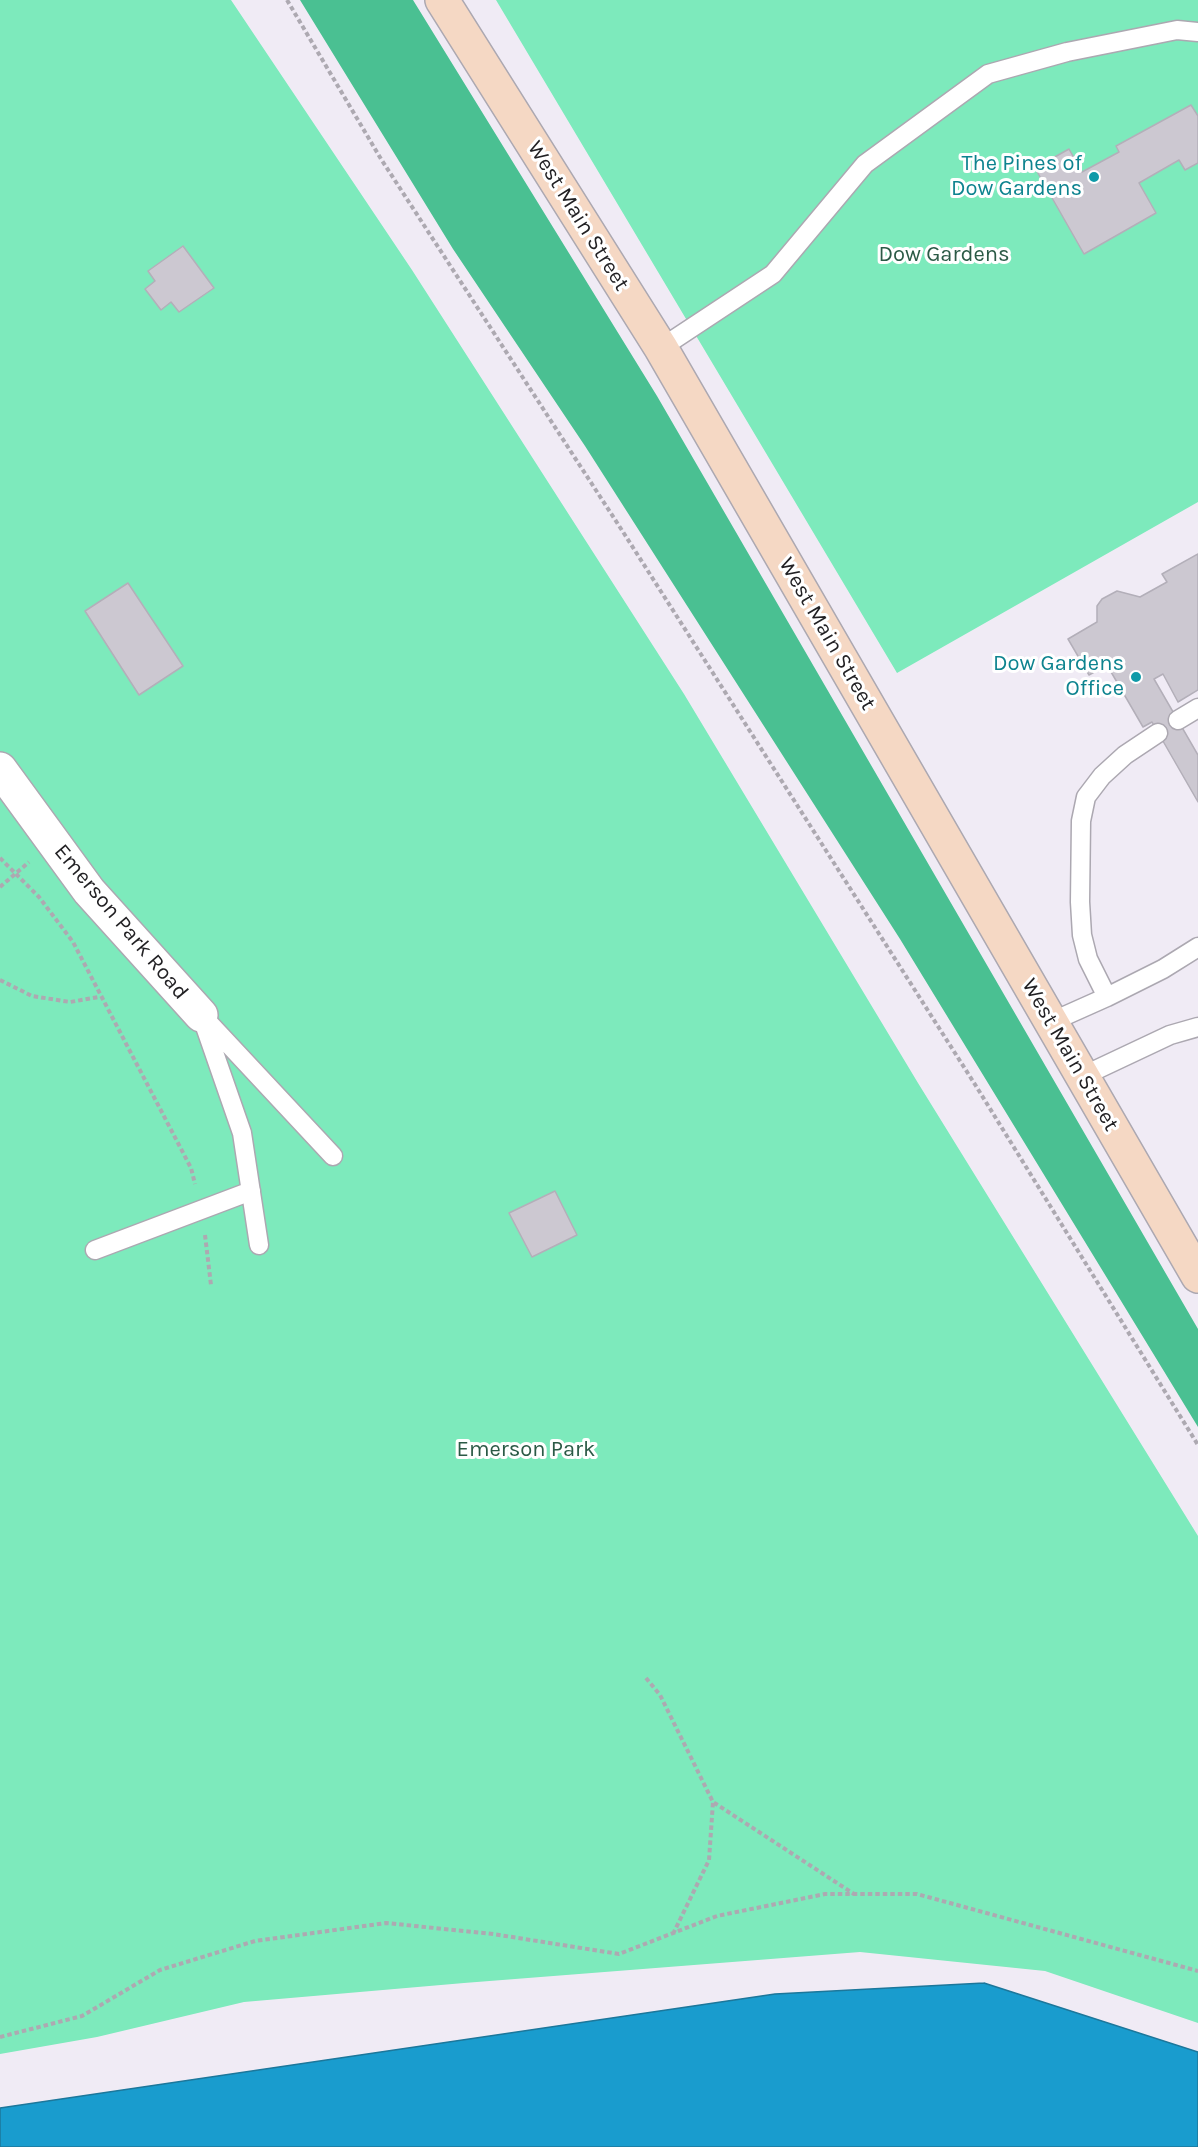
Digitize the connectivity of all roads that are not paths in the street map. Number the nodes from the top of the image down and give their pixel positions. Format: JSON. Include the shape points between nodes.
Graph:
{"nodes":[{"id":1,"x":442,"y":0,"type":"edge"},
{"id":2,"x":1198,"y":32,"type":"edge"},
{"id":3,"x":661,"y":348,"type":"junction"},
{"id":4,"x":1198,"y":708,"type":"edge"},
{"id":5,"x":1178,"y":720,"type":"dead end"},
{"id":6,"x":1158,"y":733,"type":"dead end"},
{"id":7,"x":0,"y":770,"type":"edge"},
{"id":8,"x":1198,"y":947,"type":"edge"},
{"id":9,"x":1107,"y":997,"type":"junction"},
{"id":10,"x":201,"y":1016,"type":"junction"},
{"id":11,"x":1051,"y":1022,"type":"junction"},
{"id":12,"x":1198,"y":1027,"type":"edge"},
{"id":13,"x":1083,"y":1076,"type":"junction"},
{"id":14,"x":333,"y":1156,"type":"dead end"},
{"id":15,"x":251,"y":1191,"type":"junction"},
{"id":16,"x":259,"y":1245,"type":"dead end"},
{"id":17,"x":95,"y":1250,"type":"dead end"},
{"id":18,"x":1198,"y":1276,"type":"edge"}],
"edges":[{"from":1,"to":3,"type":"street","name":"West Main Street"},
{"from":2,"to":3,"type":"lane","via":[[1177,30],[988,74],[865,164],[773,274]]},
{"from":3,"to":11,"type":"street","name":"West Main Street"},
{"from":4,"to":5,"type":"lane"},
{"from":6,"to":9,"type":"lane","via":[[1102,776],[1086,797],[1081,821],[1082,935],[1088,959]]},
{"from":7,"to":10,"type":"street","name":"Emerson Park Road","via":[[89,891]]},
{"from":8,"to":9,"type":"lane"},
{"from":9,"to":11,"type":"lane"},
{"from":10,"to":14,"type":"lane"},
{"from":10,"to":15,"type":"lane","via":[[242,1133]]},
{"from":11,"to":13,"type":"street","name":"West Main Street"},
{"from":12,"to":13,"type":"lane","via":[[1170,1035]]},
{"from":13,"to":18,"type":"street","name":"West Main Street"},
{"from":15,"to":16,"type":"lane"},
{"from":15,"to":17,"type":"lane"}]}
